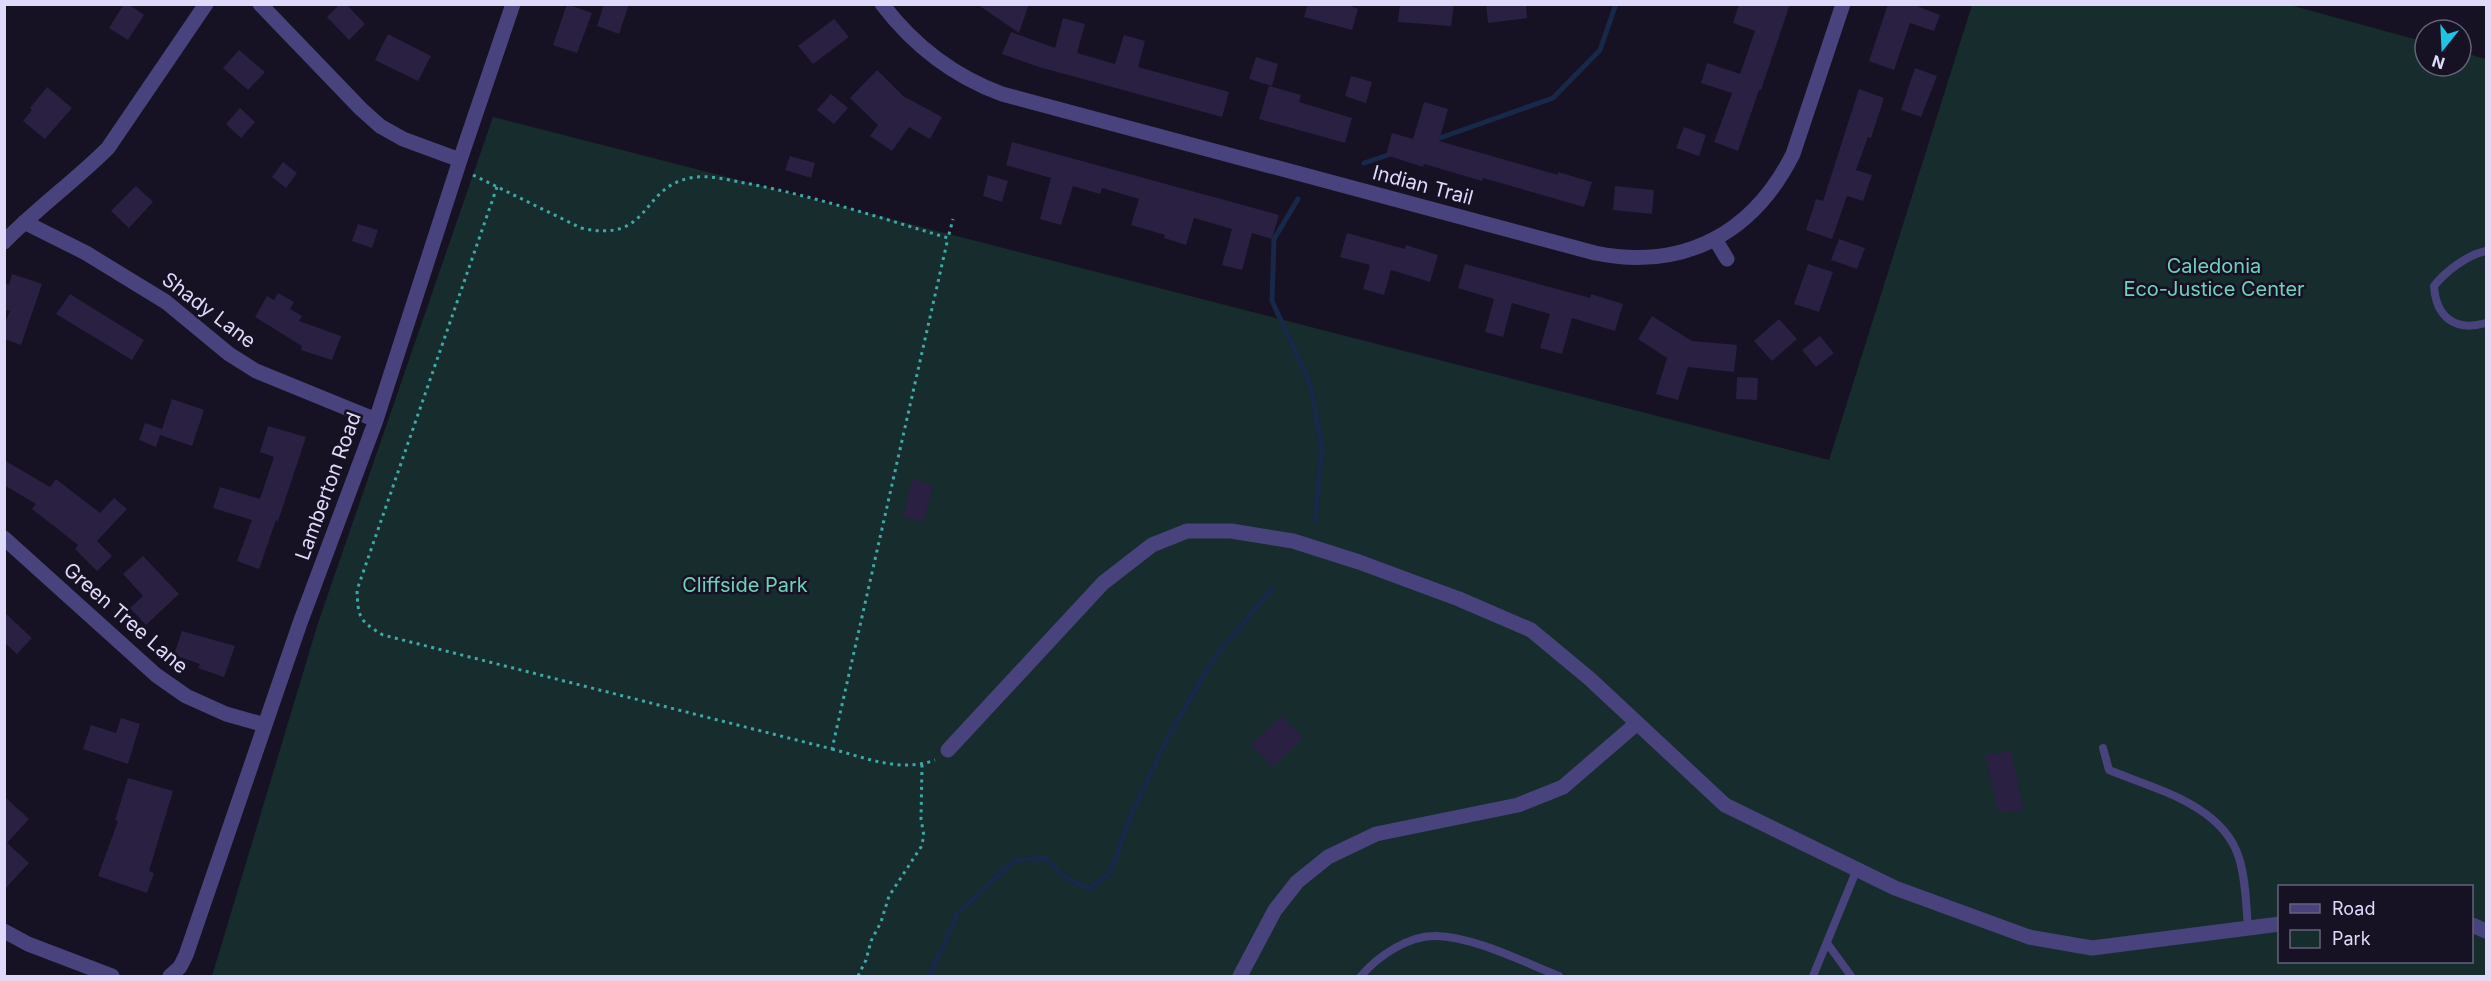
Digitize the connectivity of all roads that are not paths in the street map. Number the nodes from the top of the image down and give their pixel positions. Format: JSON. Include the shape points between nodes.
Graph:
{"nodes":[{"id":1,"x":206,"y":4,"type":"edge"},
{"id":2,"x":260,"y":4,"type":"edge"},
{"id":3,"x":513,"y":4,"type":"edge"},
{"id":4,"x":882,"y":4,"type":"edge"},
{"id":5,"x":1843,"y":4,"type":"edge"},
{"id":6,"x":459,"y":163,"type":"junction"},
{"id":7,"x":24,"y":222,"type":"junction"},
{"id":8,"x":1715,"y":239,"type":"junction"},
{"id":9,"x":4,"y":242,"type":"edge"},
{"id":10,"x":2487,"y":251,"type":"edge"},
{"id":11,"x":1727,"y":259,"type":"dead end"},
{"id":12,"x":2487,"y":324,"type":"edge"},
{"id":13,"x":376,"y":420,"type":"junction"},
{"id":14,"x":4,"y":538,"type":"edge"},
{"id":15,"x":1636,"y":724,"type":"junction"},
{"id":16,"x":265,"y":725,"type":"junction"},
{"id":17,"x":2103,"y":748,"type":"dead end"},
{"id":18,"x":948,"y":750,"type":"road end"},
{"id":19,"x":1857,"y":869,"type":"junction"},
{"id":20,"x":2278,"y":924,"type":"edge"},
{"id":21,"x":2473,"y":925,"type":"edge"},
{"id":22,"x":2247,"y":927,"type":"junction"},
{"id":23,"x":4,"y":931,"type":"edge"},
{"id":24,"x":2487,"y":931,"type":"edge"},
{"id":25,"x":1827,"y":943,"type":"junction"},
{"id":26,"x":112,"y":976,"type":"edge"},
{"id":27,"x":170,"y":976,"type":"edge"},
{"id":28,"x":1240,"y":976,"type":"edge"},
{"id":29,"x":1361,"y":976,"type":"edge"},
{"id":30,"x":1559,"y":976,"type":"edge"},
{"id":31,"x":1813,"y":976,"type":"edge"},
{"id":32,"x":1851,"y":976,"type":"edge"}],
"edges":[{"from":1,"to":7,"type":"street","via":[[108,148]]},
{"from":2,"to":6,"type":"street","via":[[380,126]]},
{"from":3,"to":6,"type":"street","name":"Lamberton Road"},
{"from":4,"to":8,"type":"street","name":"Indian Trail","via":[[921,48],[977,84],[1002,94],[1612,256],[1668,256]]},
{"from":5,"to":8,"type":"street","name":"Indian Trail","via":[[1782,176],[1746,219]]},
{"from":6,"to":13,"type":"street","name":"Lamberton Road"},
{"from":7,"to":9,"type":"street"},
{"from":7,"to":13,"type":"street","name":"Shady Lane","via":[[86,252],[139,284],[256,371]]},
{"from":8,"to":11,"type":"street"},
{"from":10,"to":12,"type":"lane","via":[[2444,274],[2434,286],[2435,301],[2443,316],[2461,325]]},
{"from":13,"to":16,"type":"street","name":"Lamberton Road"},
{"from":14,"to":16,"type":"street","name":"Green Tree Lane","via":[[156,675],[186,696],[226,714]]},
{"from":15,"to":18,"type":"street","via":[[1531,630],[1459,599],[1293,541],[1232,531],[1187,531],[1152,545],[1103,583]]},
{"from":15,"to":19,"type":"street","via":[[1725,805]]},
{"from":15,"to":28,"type":"street","via":[[1563,787],[1518,805],[1376,834],[1328,857],[1297,882],[1275,910]]},
{"from":16,"to":27,"type":"street","name":"Lamberton Road","via":[[186,955]]},
{"from":17,"to":22,"type":"lane","via":[[2109,770],[2193,805],[2223,830],[2239,857]]},
{"from":19,"to":22,"type":"street","via":[[1895,888],[2029,936],[2092,948]]},
{"from":19,"to":25,"type":"lane"},
{"from":20,"to":22,"type":"street"},
{"from":21,"to":24,"type":"street"},
{"from":23,"to":26,"type":"street"},
{"from":25,"to":31,"type":"lane"},
{"from":25,"to":32,"type":"lane"},
{"from":29,"to":30,"type":"lane","via":[[1406,941],[1436,936],[1483,946]]}]}
